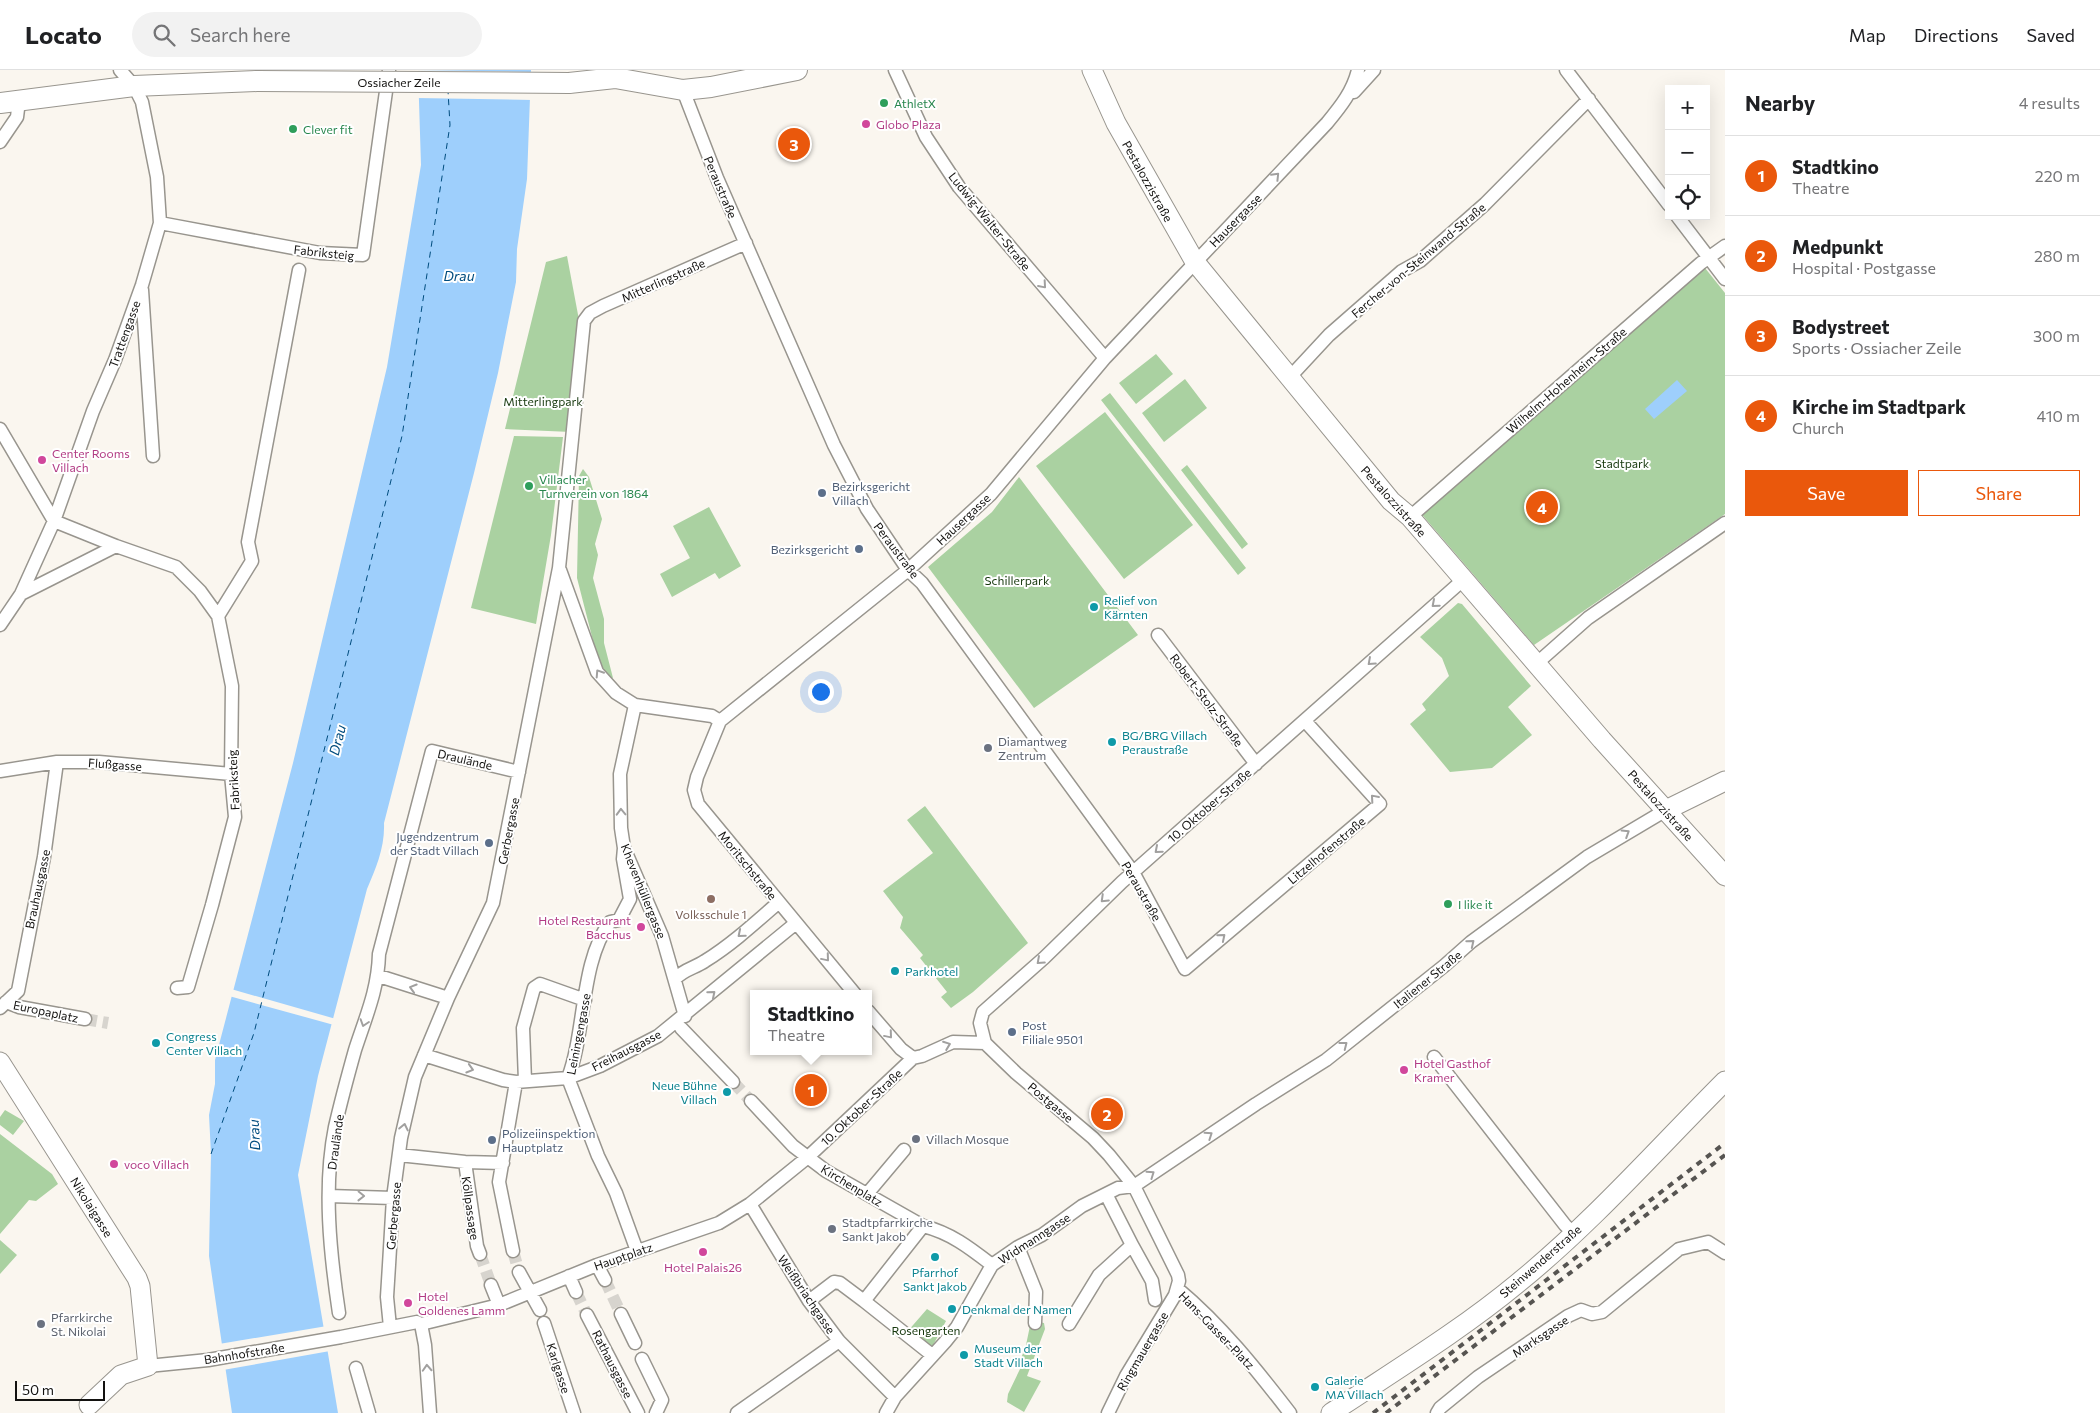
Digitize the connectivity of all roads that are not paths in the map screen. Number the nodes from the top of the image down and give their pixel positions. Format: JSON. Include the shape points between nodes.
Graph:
{"nodes":[{"id":1,"x":120,"y":70,"type":"edge"},
{"id":2,"x":389,"y":70,"type":"edge"},
{"id":3,"x":797,"y":70,"type":"edge"},
{"id":4,"x":895,"y":70,"type":"edge"},
{"id":5,"x":1092,"y":70,"type":"edge"},
{"id":6,"x":1358,"y":70,"type":"edge"},
{"id":7,"x":1374,"y":70,"type":"edge"},
{"id":8,"x":1566,"y":70,"type":"edge"},
{"id":9,"x":134,"y":86,"type":"junction"},
{"id":10,"x":683,"y":90,"type":"junction"},
{"id":11,"x":1589,"y":99,"type":"junction"},
{"id":12,"x":10,"y":102,"type":"edge"},
{"id":13,"x":1344,"y":103,"type":"junction"},
{"id":14,"x":0,"y":142,"type":"edge"},
{"id":15,"x":1665,"y":200,"type":"edge"},
{"id":16,"x":1680,"y":220,"type":"edge"},
{"id":17,"x":160,"y":223,"type":"junction"},
{"id":18,"x":746,"y":244,"type":"junction"},
{"id":19,"x":1725,"y":246,"type":"edge"},
{"id":20,"x":1708,"y":258,"type":"junction"},
{"id":21,"x":1195,"y":262,"type":"junction"},
{"id":22,"x":299,"y":270,"type":"dead end"},
{"id":23,"x":1725,"y":279,"type":"edge"},
{"id":24,"x":142,"y":285,"type":"junction"},
{"id":25,"x":584,"y":321,"type":"joint"},
{"id":26,"x":1106,"y":358,"type":"junction"},
{"id":27,"x":1290,"y":377,"type":"junction"},
{"id":28,"x":0,"y":429,"type":"edge"},
{"id":29,"x":153,"y":456,"type":"dead end"},
{"id":30,"x":1410,"y":517,"type":"junction"},
{"id":31,"x":54,"y":521,"type":"junction"},
{"id":32,"x":1725,"y":524,"type":"edge"},
{"id":33,"x":116,"y":546,"type":"junction"},
{"id":34,"x":559,"y":568,"type":"junction"},
{"id":35,"x":908,"y":570,"type":"junction"},
{"id":36,"x":1463,"y":580,"type":"junction"},
{"id":37,"x":21,"y":594,"type":"junction"},
{"id":38,"x":218,"y":616,"type":"junction"},
{"id":39,"x":0,"y":625,"type":"edge"},
{"id":40,"x":1158,"y":635,"type":"dead end"},
{"id":41,"x":1536,"y":664,"type":"junction"},
{"id":42,"x":635,"y":705,"type":"junction"},
{"id":43,"x":720,"y":721,"type":"junction"},
{"id":44,"x":1305,"y":721,"type":"junction"},
{"id":45,"x":57,"y":762,"type":"junction"},
{"id":46,"x":1256,"y":764,"type":"junction"},
{"id":47,"x":0,"y":771,"type":"edge"},
{"id":48,"x":520,"y":772,"type":"junction"},
{"id":49,"x":230,"y":774,"type":"junction"},
{"id":50,"x":1725,"y":781,"type":"edge"},
{"id":51,"x":1666,"y":810,"type":"junction"},
{"id":52,"x":624,"y":848,"type":"junction"},
{"id":53,"x":1133,"y":872,"type":"junction"},
{"id":54,"x":1725,"y":876,"type":"edge"},
{"id":55,"x":779,"y":902,"type":"junction"},
{"id":56,"x":796,"y":923,"type":"junction"},
{"id":57,"x":1185,"y":969,"type":"joint"},
{"id":58,"x":379,"y":976,"type":"junction"},
{"id":59,"x":675,"y":978,"type":"junction"},
{"id":60,"x":177,"y":988,"type":"dead end"},
{"id":61,"x":852,"y":990,"type":"edge"},
{"id":62,"x":448,"y":998,"type":"junction"},
{"id":63,"x":585,"y":1000,"type":"junction"},
{"id":64,"x":3,"y":1005,"type":"edge"},
{"id":65,"x":872,"y":1016,"type":"edge"},
{"id":66,"x":85,"y":1019,"type":"tunnel mouth"},
{"id":67,"x":683,"y":1022,"type":"junction"},
{"id":68,"x":986,"y":1043,"type":"junction"},
{"id":69,"x":424,"y":1054,"type":"junction"},
{"id":70,"x":1434,"y":1057,"type":"dead end"},
{"id":71,"x":912,"y":1058,"type":"junction"},
{"id":72,"x":0,"y":1062,"type":"edge"},
{"id":73,"x":568,"y":1078,"type":"junction"},
{"id":74,"x":520,"y":1081,"type":"junction"},
{"id":75,"x":1725,"y":1081,"type":"edge"},
{"id":76,"x":733,"y":1082,"type":"tunnel mouth"},
{"id":77,"x":751,"y":1102,"type":"tunnel mouth"},
{"id":78,"x":904,"y":1150,"type":"dead end"},
{"id":79,"x":399,"y":1154,"type":"junction"},
{"id":80,"x":808,"y":1157,"type":"junction"},
{"id":81,"x":465,"y":1162,"type":"junction"},
{"id":82,"x":503,"y":1163,"type":"junction"},
{"id":83,"x":1134,"y":1186,"type":"junction"},
{"id":84,"x":867,"y":1194,"type":"junction"},
{"id":85,"x":1106,"y":1194,"type":"junction"},
{"id":86,"x":329,"y":1196,"type":"junction"},
{"id":87,"x":393,"y":1198,"type":"junction"},
{"id":88,"x":750,"y":1204,"type":"junction"},
{"id":89,"x":923,"y":1226,"type":"junction"},
{"id":90,"x":1573,"y":1232,"type":"junction"},
{"id":91,"x":1132,"y":1245,"type":"junction"},
{"id":92,"x":1018,"y":1247,"type":"junction"},
{"id":93,"x":513,"y":1250,"type":"tunnel mouth"},
{"id":94,"x":637,"y":1251,"type":"junction"},
{"id":95,"x":1725,"y":1252,"type":"edge"},
{"id":96,"x":480,"y":1254,"type":"tunnel mouth"},
{"id":97,"x":597,"y":1265,"type":"junction"},
{"id":98,"x":992,"y":1265,"type":"junction"},
{"id":99,"x":518,"y":1272,"type":"tunnel mouth"},
{"id":100,"x":569,"y":1276,"type":"junction"},
{"id":101,"x":605,"y":1280,"type":"tunnel mouth"},
{"id":102,"x":491,"y":1285,"type":"tunnel mouth"},
{"id":103,"x":1178,"y":1289,"type":"junction"},
{"id":104,"x":531,"y":1292,"type":"junction"},
{"id":105,"x":576,"y":1292,"type":"tunnel mouth"},
{"id":106,"x":1155,"y":1300,"type":"dead end"},
{"id":107,"x":809,"y":1301,"type":"junction"},
{"id":108,"x":864,"y":1301,"type":"junction"},
{"id":109,"x":499,"y":1305,"type":"junction"},
{"id":110,"x":540,"y":1310,"type":"dead end"},
{"id":111,"x":339,"y":1313,"type":"dead end"},
{"id":112,"x":621,"y":1314,"type":"tunnel mouth"},
{"id":113,"x":587,"y":1315,"type":"tunnel mouth"},
{"id":114,"x":544,"y":1323,"type":"dead end"},
{"id":115,"x":1035,"y":1323,"type":"dead end"},
{"id":116,"x":422,"y":1324,"type":"junction"},
{"id":117,"x":1069,"y":1324,"type":"dead end"},
{"id":118,"x":390,"y":1327,"type":"junction"},
{"id":119,"x":839,"y":1341,"type":"junction"},
{"id":120,"x":635,"y":1343,"type":"dead end"},
{"id":121,"x":932,"y":1355,"type":"junction"},
{"id":122,"x":642,"y":1358,"type":"dead end"},
{"id":123,"x":148,"y":1366,"type":"junction"},
{"id":124,"x":356,"y":1368,"type":"dead end"},
{"id":125,"x":895,"y":1396,"type":"junction"},
{"id":126,"x":85,"y":1409,"type":"edge"},
{"id":127,"x":427,"y":1410,"type":"edge"},
{"id":128,"x":369,"y":1413,"type":"edge"},
{"id":129,"x":574,"y":1413,"type":"edge"},
{"id":130,"x":638,"y":1413,"type":"edge"},
{"id":131,"x":656,"y":1413,"type":"edge"},
{"id":132,"x":737,"y":1413,"type":"edge"},
{"id":133,"x":886,"y":1413,"type":"edge"},
{"id":134,"x":1108,"y":1413,"type":"edge"},
{"id":135,"x":1290,"y":1413,"type":"edge"},
{"id":136,"x":1331,"y":1413,"type":"edge"},
{"id":137,"x":1437,"y":1413,"type":"edge"}],
"edges":[{"from":1,"to":9,"type":"street","name":"Trattengasse"},
{"from":2,"to":17,"type":"street","name":"Fabriksteig","via":[[363,256],[320,253]]},
{"from":3,"to":10,"type":"main road","name":"Ossiacher Zeile"},
{"from":4,"to":26,"type":"street","name":"Ludwig-Walter-Straße","one_way":true,"via":[[926,137],[958,187]]},
{"from":5,"to":21,"type":"main road","name":"Pestalozzistraße","via":[[1116,123]]},
{"from":6,"to":13,"type":"street","name":"Hausergasse"},
{"from":7,"to":13,"type":"street","name":"Hausergasse"},
{"from":8,"to":11,"type":"street"},
{"from":9,"to":10,"type":"main road","name":"Ossiacher Zeile","bridge":true,"via":[[257,81],[569,83],[615,78]]},
{"from":9,"to":12,"type":"main road","name":"Ossiacher Zeile"},
{"from":9,"to":17,"type":"street","name":"Trattengasse","via":[[142,102],[157,177]]},
{"from":10,"to":18,"type":"street","name":"Peraustraße"},
{"from":11,"to":15,"type":"street"},
{"from":11,"to":27,"type":"street","name":"Fercher-von-Steinwand-Straße","via":[[1485,204],[1329,335]]},
{"from":12,"to":14,"type":"street","via":[[17,117]]},
{"from":21,"to":13,"type":"street","name":"Hausergasse","one_way":true},
{"from":16,"to":20,"type":"street"},
{"from":17,"to":24,"type":"street","name":"Trattengasse"},
{"from":18,"to":25,"type":"street","name":"Mitterlingstraße","via":[[603,306],[590,313]]},
{"from":18,"to":35,"type":"street","name":"Peraustraße","via":[[834,445],[867,509]]},
{"from":19,"to":20,"type":"street","name":"Wilhelm-Hohenheim-Straße"},
{"from":20,"to":23,"type":"street"},
{"from":20,"to":30,"type":"street","name":"Wilhelm-Hohenheim-Straße"},
{"from":21,"to":26,"type":"street","name":"Hausergasse"},
{"from":21,"to":27,"type":"main road","name":"Pestalozzistraße"},
{"from":22,"to":38,"type":"street","name":"Fabriksteig","via":[[248,542],[252,561]]},
{"from":24,"to":29,"type":"street"},
{"from":24,"to":31,"type":"street","name":"Trattengasse"},
{"from":25,"to":34,"type":"street","name":"Gerbergasse"},
{"from":26,"to":35,"type":"street","name":"Hausergasse","via":[[991,494]]},
{"from":27,"to":30,"type":"main road","name":"Pestalozzistraße","via":[[1391,501]]},
{"from":28,"to":31,"type":"street"},
{"from":30,"to":36,"type":"main road","name":"Pestalozzistraße"},
{"from":31,"to":33,"type":"street","name":"Fabriksteig"},
{"from":31,"to":37,"type":"street","name":"Trattengasse"},
{"from":32,"to":41,"type":"street","via":[[1588,618]]},
{"from":33,"to":37,"type":"street","name":"Trattengasse"},
{"from":33,"to":38,"type":"street","name":"Fabriksteig","via":[[176,567],[200,591]]},
{"from":42,"to":34,"type":"street","one_way":true,"via":[[616,693],[597,672]]},
{"from":34,"to":48,"type":"street","name":"Gerbergasse"},
{"from":35,"to":43,"type":"street","name":"Hausergasse"},
{"from":35,"to":53,"type":"street","name":"Peraustraße","via":[[922,583]]},
{"from":36,"to":41,"type":"main road","name":"Pestalozzistraße"},
{"from":36,"to":44,"type":"street","name":"10. Oktober-Straße","one_way":true},
{"from":37,"to":39,"type":"street","name":"Trattengasse"},
{"from":38,"to":49,"type":"street","name":"Fabriksteig","via":[[232,686]]},
{"from":40,"to":46,"type":"street","name":"Robert-Stolz-Straße"},
{"from":41,"to":51,"type":"main road","name":"Pestalozzistraße"},
{"from":42,"to":43,"type":"street","via":[[712,716]]},
{"from":52,"to":42,"type":"street","name":"Khevenhüllergasse","one_way":true,"via":[[620,774]]},
{"from":43,"to":55,"type":"street","name":"Moritschstraße","via":[[697,777],[694,790],[698,804]]},
{"from":44,"to":46,"type":"street","name":"10. Oktober-Straße"},
{"from":57,"to":44,"type":"street","name":"Litzelhofenstraße","one_way":true,"via":[[1380,804]]},
{"from":45,"to":47,"type":"street","name":"Flußgasse"},
{"from":45,"to":49,"type":"street","name":"Flußgasse","via":[[98,762]]},
{"from":45,"to":64,"type":"street","name":"Brauhausgasse","via":[[44,857],[18,991]]},
{"from":46,"to":53,"type":"street","name":"10. Oktober-Straße","one_way":true},
{"from":48,"to":58,"type":"street","name":"Draulände","via":[[432,751],[379,954]]},
{"from":48,"to":62,"type":"street","name":"Gerbergasse","via":[[493,903]]},
{"from":49,"to":60,"type":"street","name":"Fabriksteig","via":[[235,817],[188,987]]},
{"from":50,"to":51,"type":"main road","name":"Italiener Straße"},
{"from":51,"to":54,"type":"main road","name":"Pestalozzistraße"},
{"from":83,"to":51,"type":"street","name":"Italiener Straße","one_way":true,"via":[[1326,1060],[1471,942],[1587,857]]},
{"from":52,"to":59,"type":"street","name":"Khevenhüllergasse","via":[[662,936]]},
{"from":52,"to":63,"type":"street","name":"Leiningengasse","via":[[630,899],[618,920],[610,922],[604,930],[593,958]]},
{"from":53,"to":57,"type":"street","name":"Peraustraße"},
{"from":53,"to":68,"type":"street","name":"10. Oktober-Straße","one_way":true,"via":[[1044,958],[985,1008],[980,1023]]},
{"from":55,"to":56,"type":"street","name":"Moritschstraße"},
{"from":55,"to":59,"type":"street","one_way":true,"via":[[704,963],[681,972]]},
{"from":56,"to":61,"type":"street","name":"Moritschstraße","one_way":true},
{"from":67,"to":56,"type":"street","name":"Freihausgasse","one_way":true},
{"from":62,"to":58,"type":"street","one_way":true},
{"from":58,"to":86,"type":"street","name":"Draulände","one_way":true,"via":[[335,1128]]},
{"from":59,"to":67,"type":"street","name":"Khevenhüllergasse"},
{"from":62,"to":69,"type":"street","name":"Gerbergasse"},
{"from":63,"to":73,"type":"street","name":"Leiningengasse","via":[[575,1061]]},
{"from":63,"to":74,"type":"street","via":[[540,984],[534,988],[523,1028]]},
{"from":64,"to":66,"type":"street","name":"Europaplatz"},
{"from":65,"to":71,"type":"street","one_way":true},
{"from":67,"to":73,"type":"street","name":"Freihausgasse","via":[[600,1066]]},
{"from":67,"to":76,"type":"street"},
{"from":71,"to":68,"type":"street","one_way":true,"via":[[953,1042]]},
{"from":68,"to":83,"type":"street","name":"Postgasse","via":[[1016,1073],[1093,1138]]},
{"from":69,"to":74,"type":"street","name":"Freihausgasse","one_way":true,"via":[[503,1080]]},
{"from":79,"to":69,"type":"street","name":"Gerbergasse","one_way":true,"via":[[414,1077]]},
{"from":70,"to":90,"type":"street"},
{"from":71,"to":80,"type":"street","name":"10. Oktober-Straße"},
{"from":72,"to":123,"type":"main road","name":"Nikolaigasse","via":[[137,1278]]},
{"from":73,"to":74,"type":"street","name":"Freihausgasse"},
{"from":73,"to":94,"type":"street","name":"Leiningengasse"},
{"from":74,"to":82,"type":"street"},
{"from":75,"to":90,"type":"main road","name":"Steinwenderstraße","via":[[1640,1169]]},
{"from":77,"to":80,"type":"street","name":"Kirchenplatz"},
{"from":78,"to":84,"type":"street"},
{"from":79,"to":81,"type":"street"},
{"from":79,"to":87,"type":"street","name":"Gerbergasse"},
{"from":80,"to":84,"type":"street","name":"Kirchenplatz","via":[[838,1179]]},
{"from":80,"to":88,"type":"street","name":"Hauptplatz"},
{"from":81,"to":82,"type":"street"},
{"from":81,"to":96,"type":"street","name":"Köllpassage"},
{"from":82,"to":93,"type":"street","via":[[499,1182]]},
{"from":83,"to":85,"type":"street","name":"Widmanngasse"},
{"from":83,"to":103,"type":"street","name":"Hans-Gasser-Platz","via":[[1178,1274]]},
{"from":84,"to":89,"type":"street","name":"Kirchenplatz"},
{"from":85,"to":91,"type":"street"},
{"from":85,"to":92,"type":"street","name":"Widmanngasse"},
{"from":86,"to":87,"type":"street","one_way":true},
{"from":86,"to":111,"type":"street","name":"Draulände"},
{"from":87,"to":118,"type":"street","name":"Gerbergasse","via":[[387,1297]]},
{"from":88,"to":94,"type":"street","name":"Hauptplatz","via":[[719,1223]]},
{"from":88,"to":107,"type":"street","name":"Weißbriachgasse"},
{"from":89,"to":98,"type":"street","name":"Kirchenplatz","via":[[940,1230],[962,1242]]},
{"from":89,"to":108,"type":"street"},
{"from":90,"to":136,"type":"main road","name":"Steinwenderstraße","via":[[1518,1284]]},
{"from":91,"to":106,"type":"street","via":[[1152,1281]]},
{"from":91,"to":117,"type":"street","via":[[1099,1275]]},
{"from":92,"to":98,"type":"street","name":"Widmanngasse"},
{"from":92,"to":115,"type":"street","via":[[1036,1292]]},
{"from":94,"to":97,"type":"street","name":"Hauptplatz"},
{"from":95,"to":137,"type":"street","name":"Marksgasse","via":[[1708,1242],[1679,1249],[1602,1312],[1592,1314],[1582,1310],[1568,1316],[1478,1378]]},
{"from":97,"to":100,"type":"street","name":"Hauptplatz"},
{"from":97,"to":101,"type":"street"},
{"from":98,"to":121,"type":"street","name":"Widmanngasse","via":[[957,1327]]},
{"from":99,"to":104,"type":"street"},
{"from":100,"to":104,"type":"street","name":"Hauptplatz"},
{"from":100,"to":105,"type":"street"},
{"from":102,"to":109,"type":"street"},
{"from":103,"to":134,"type":"street","name":"Ringmauergasse","via":[[1126,1376]]},
{"from":103,"to":135,"type":"street","name":"Hans-Gasser-Platz","via":[[1226,1334]]},
{"from":104,"to":109,"type":"street","name":"Hauptplatz"},
{"from":104,"to":110,"type":"street"},
{"from":107,"to":108,"type":"street","via":[[834,1282],[840,1282]]},
{"from":107,"to":119,"type":"street","name":"Weißbriachgasse"},
{"from":108,"to":121,"type":"street"},
{"from":109,"to":116,"type":"street","name":"Hauptplatz"},
{"from":112,"to":120,"type":"street"},
{"from":113,"to":130,"type":"street","name":"Rathausgasse"},
{"from":114,"to":129,"type":"street","name":"Karlgasse"},
{"from":116,"to":118,"type":"street","name":"Bahnhofstraße"},
{"from":127,"to":116,"type":"street","one_way":true},
{"from":118,"to":123,"type":"street","name":"Bahnhofstraße","via":[[208,1360]]},
{"from":119,"to":125,"type":"street","name":"Weißbriachgasse"},
{"from":119,"to":132,"type":"street"},
{"from":121,"to":125,"type":"street","name":"Widmanngasse"},
{"from":122,"to":131,"type":"street","via":[[662,1400]]},
{"from":123,"to":126,"type":"main road","name":"Bahnhofstraße","via":[[121,1375]]},
{"from":124,"to":128,"type":"street"},
{"from":125,"to":133,"type":"street","name":"Widmanngasse"}]}
